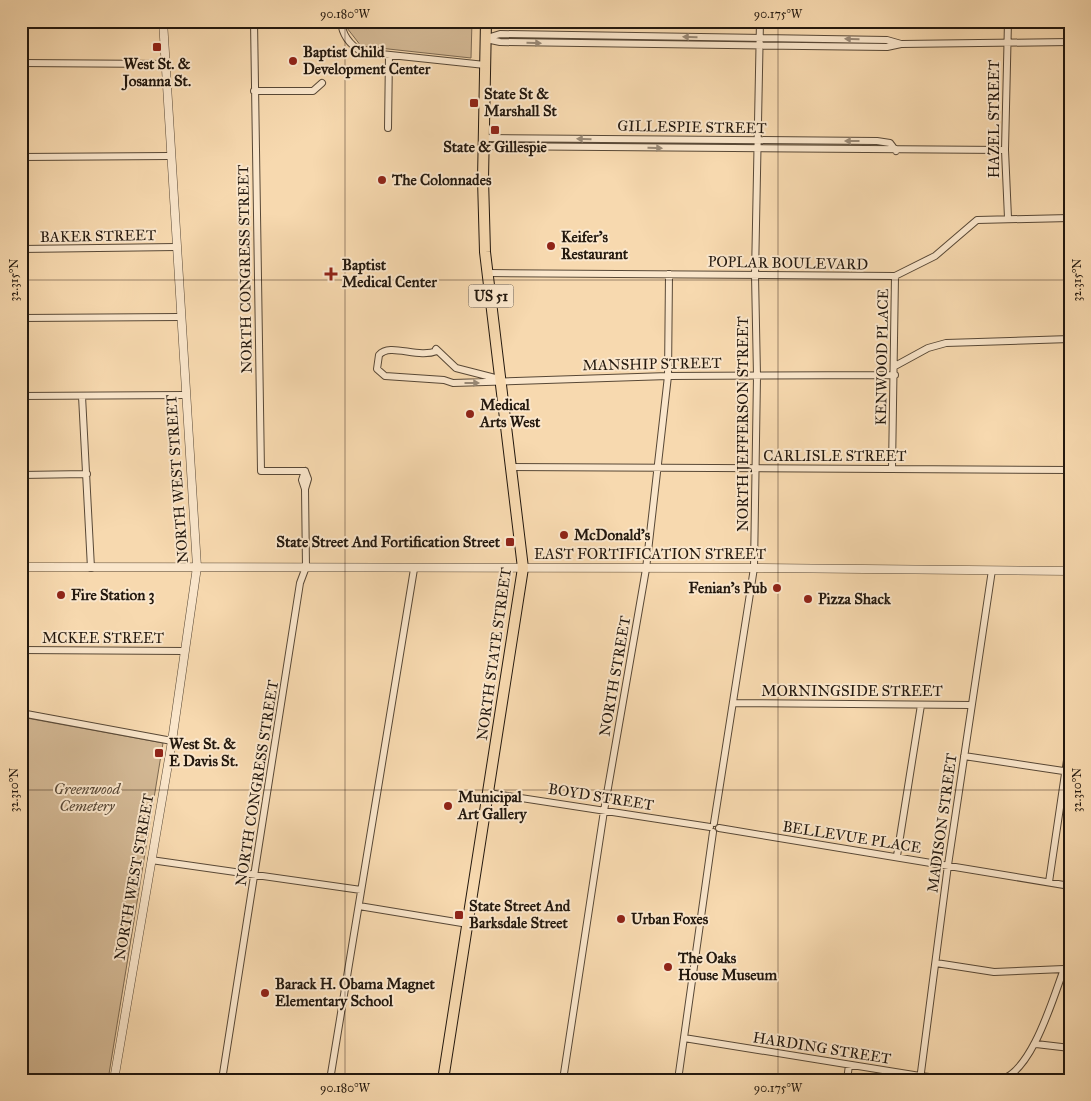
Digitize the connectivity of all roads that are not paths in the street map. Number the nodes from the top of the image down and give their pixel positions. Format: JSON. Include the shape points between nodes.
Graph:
{"nodes":[{"id":1,"x":163,"y":21,"type":"edge"},
{"id":2,"x":254,"y":21,"type":"edge"},
{"id":3,"x":486,"y":21,"type":"edge"},
{"id":4,"x":760,"y":21,"type":"edge"},
{"id":5,"x":1008,"y":21,"type":"edge"},
{"id":6,"x":341,"y":25,"type":"edge"},
{"id":7,"x":661,"y":36,"type":"junction"},
{"id":8,"x":712,"y":37,"type":"junction"},
{"id":9,"x":760,"y":38,"type":"junction"},
{"id":10,"x":486,"y":39,"type":"junction"},
{"id":11,"x":832,"y":39,"type":"junction"},
{"id":12,"x":1070,"y":42,"type":"edge"},
{"id":13,"x":1007,"y":43,"type":"junction"},
{"id":14,"x":901,"y":44,"type":"junction"},
{"id":15,"x":661,"y":45,"type":"junction"},
{"id":16,"x":712,"y":46,"type":"junction"},
{"id":17,"x":760,"y":47,"type":"junction"},
{"id":18,"x":832,"y":47,"type":"junction"},
{"id":19,"x":389,"y":55,"type":"junction"},
{"id":20,"x":21,"y":63,"type":"edge"},
{"id":21,"x":164,"y":64,"type":"junction"},
{"id":22,"x":485,"y":65,"type":"junction"},
{"id":23,"x":322,"y":83,"type":"dead end"},
{"id":24,"x":254,"y":91,"type":"junction"},
{"id":25,"x":388,"y":128,"type":"dead end"},
{"id":26,"x":758,"y":140,"type":"junction"},
{"id":27,"x":484,"y":142,"type":"junction"},
{"id":28,"x":758,"y":150,"type":"junction"},
{"id":29,"x":1005,"y":150,"type":"junction"},
{"id":30,"x":896,"y":151,"type":"junction"},
{"id":31,"x":170,"y":156,"type":"junction"},
{"id":32,"x":21,"y":157,"type":"edge"},
{"id":33,"x":1008,"y":218,"type":"junction"},
{"id":34,"x":1070,"y":218,"type":"edge"},
{"id":35,"x":176,"y":247,"type":"junction"},
{"id":36,"x":21,"y":249,"type":"edge"},
{"id":37,"x":488,"y":273,"type":"junction"},
{"id":38,"x":669,"y":274,"type":"junction"},
{"id":39,"x":755,"y":275,"type":"junction"},
{"id":40,"x":895,"y":276,"type":"junction"},
{"id":41,"x":180,"y":317,"type":"junction"},
{"id":42,"x":21,"y":318,"type":"edge"},
{"id":43,"x":1070,"y":339,"type":"edge"},
{"id":44,"x":895,"y":366,"type":"junction"},
{"id":45,"x":895,"y":375,"type":"junction"},
{"id":46,"x":668,"y":376,"type":"junction"},
{"id":47,"x":758,"y":376,"type":"junction"},
{"id":48,"x":500,"y":380,"type":"junction"},
{"id":49,"x":185,"y":395,"type":"junction"},
{"id":50,"x":21,"y":396,"type":"edge"},
{"id":51,"x":82,"y":396,"type":"junction"},
{"id":52,"x":509,"y":467,"type":"junction"},
{"id":53,"x":658,"y":467,"type":"junction"},
{"id":54,"x":756,"y":468,"type":"junction"},
{"id":55,"x":892,"y":468,"type":"junction"},
{"id":56,"x":1070,"y":470,"type":"edge"},
{"id":57,"x":87,"y":474,"type":"junction"},
{"id":58,"x":21,"y":475,"type":"edge"},
{"id":59,"x":21,"y":567,"type":"edge"},
{"id":60,"x":197,"y":567,"type":"junction"},
{"id":61,"x":306,"y":567,"type":"junction"},
{"id":62,"x":92,"y":568,"type":"junction"},
{"id":63,"x":523,"y":568,"type":"junction"},
{"id":64,"x":754,"y":568,"type":"junction"},
{"id":65,"x":414,"y":569,"type":"junction"},
{"id":66,"x":646,"y":569,"type":"junction"},
{"id":67,"x":992,"y":570,"type":"junction"},
{"id":68,"x":1070,"y":571,"type":"edge"},
{"id":69,"x":21,"y":650,"type":"edge"},
{"id":70,"x":184,"y":651,"type":"junction"},
{"id":71,"x":734,"y":703,"type":"junction"},
{"id":72,"x":971,"y":704,"type":"junction"},
{"id":73,"x":921,"y":705,"type":"junction"},
{"id":74,"x":21,"y":713,"type":"edge"},
{"id":75,"x":1070,"y":740,"type":"edge"},
{"id":76,"x":172,"y":741,"type":"junction"},
{"id":77,"x":964,"y":756,"type":"junction"},
{"id":78,"x":1068,"y":771,"type":"edge"},
{"id":79,"x":488,"y":792,"type":"junction"},
{"id":80,"x":604,"y":810,"type":"junction"},
{"id":81,"x":714,"y":828,"type":"junction"},
{"id":82,"x":897,"y":856,"type":"junction"},
{"id":83,"x":151,"y":860,"type":"junction"},
{"id":84,"x":948,"y":865,"type":"junction"},
{"id":85,"x":255,"y":875,"type":"junction"},
{"id":86,"x":1049,"y":882,"type":"junction"},
{"id":87,"x":1070,"y":886,"type":"edge"},
{"id":88,"x":361,"y":890,"type":"junction"},
{"id":89,"x":359,"y":906,"type":"junction"},
{"id":90,"x":468,"y":924,"type":"junction"},
{"id":91,"x":936,"y":963,"type":"junction"},
{"id":92,"x":684,"y":1038,"type":"junction"},
{"id":93,"x":1036,"y":1044,"type":"junction"},
{"id":94,"x":1070,"y":1048,"type":"edge"},
{"id":95,"x":849,"y":1065,"type":"junction"},
{"id":96,"x":920,"y":1078,"type":"edge"},
{"id":97,"x":114,"y":1080,"type":"edge"},
{"id":98,"x":222,"y":1080,"type":"edge"},
{"id":99,"x":330,"y":1080,"type":"edge"},
{"id":100,"x":443,"y":1080,"type":"edge"},
{"id":101,"x":562,"y":1080,"type":"edge"},
{"id":102,"x":678,"y":1080,"type":"edge"},
{"id":103,"x":847,"y":1080,"type":"edge"},
{"id":104,"x":956,"y":1080,"type":"edge"},
{"id":105,"x":1000,"y":1080,"type":"edge"}],
"edges":[{"from":1,"to":21,"type":"street","name":"NORTH WEST STREET"},
{"from":2,"to":24,"type":"street","name":"NORTH CONGRESS STREET"},
{"from":3,"to":10,"type":"main road","name":"NORTH STATE STREET","number":"US 51"},
{"from":4,"to":9,"type":"street","name":"NORTH JEFFERSON STREET"},
{"from":5,"to":13,"type":"street","name":"HAZEL STREET"},
{"from":6,"to":19,"type":"street","via":[[348,41],[362,52]]},
{"from":8,"to":7,"type":"street","one_way":true},
{"from":7,"to":10,"type":"street","via":[[500,34]]},
{"from":7,"to":15,"type":"street"},
{"from":8,"to":9,"type":"street"},
{"from":8,"to":16,"type":"street"},
{"from":9,"to":11,"type":"street"},
{"from":9,"to":17,"type":"street","name":"NORTH JEFFERSON STREET"},
{"from":10,"to":15,"type":"street","one_way":true,"via":[[500,42]]},
{"from":10,"to":22,"type":"main road","name":"NORTH STATE STREET","number":"US 51"},
{"from":14,"to":11,"type":"street","one_way":true,"via":[[887,40]]},
{"from":11,"to":18,"type":"street"},
{"from":12,"to":13,"type":"street"},
{"from":13,"to":14,"type":"street"},
{"from":13,"to":29,"type":"street","name":"HAZEL STREET"},
{"from":14,"to":18,"type":"street"},
{"from":15,"to":16,"type":"street"},
{"from":16,"to":17,"type":"street"},
{"from":17,"to":18,"type":"street"},
{"from":17,"to":26,"type":"street","name":"NORTH JEFFERSON STREET"},
{"from":19,"to":22,"type":"street"},
{"from":19,"to":25,"type":"street"},
{"from":20,"to":21,"type":"street"},
{"from":21,"to":31,"type":"street","name":"NORTH WEST STREET"},
{"from":22,"to":27,"type":"main road","name":"NORTH STATE STREET","number":"US 51"},
{"from":23,"to":24,"type":"street","via":[[313,91]]},
{"from":24,"to":61,"type":"street","name":"NORTH CONGRESS STREET","via":[[260,472],[305,471],[308,479],[305,489]]},
{"from":26,"to":27,"type":"street","name":"GILLESPIE STREET","one_way":true},
{"from":26,"to":28,"type":"street","name":"NORTH JEFFERSON STREET"},
{"from":30,"to":26,"type":"street","name":"GILLESPIE STREET","one_way":true,"via":[[893,145],[882,141]]},
{"from":27,"to":28,"type":"street","name":"GILLESPIE STREET","one_way":true},
{"from":27,"to":37,"type":"main road","name":"NORTH STATE STREET","number":"US 51","via":[[484,226]]},
{"from":28,"to":30,"type":"street","name":"GILLESPIE STREET"},
{"from":28,"to":39,"type":"street","name":"NORTH JEFFERSON STREET"},
{"from":29,"to":30,"type":"street","name":"GILLESPIE STREET"},
{"from":29,"to":33,"type":"street","name":"HAZEL STREET"},
{"from":31,"to":32,"type":"street"},
{"from":31,"to":35,"type":"street","name":"NORTH WEST STREET"},
{"from":33,"to":34,"type":"street","name":"POPLAR BOULEVARD"},
{"from":33,"to":40,"type":"street","name":"POPLAR BOULEVARD","via":[[977,220],[935,256]]},
{"from":35,"to":36,"type":"street","name":"BAKER STREET"},
{"from":35,"to":41,"type":"street","name":"NORTH WEST STREET"},
{"from":37,"to":38,"type":"street","name":"POPLAR BOULEVARD"},
{"from":37,"to":48,"type":"main road","name":"NORTH STATE STREET","number":"US 51"},
{"from":38,"to":39,"type":"street","name":"POPLAR BOULEVARD"},
{"from":38,"to":46,"type":"street","name":"NORTH STREET"},
{"from":39,"to":40,"type":"street","name":"POPLAR BOULEVARD"},
{"from":39,"to":47,"type":"street","name":"NORTH JEFFERSON STREET"},
{"from":40,"to":44,"type":"street","name":"KENWOOD PLACE"},
{"from":41,"to":42,"type":"street"},
{"from":41,"to":49,"type":"street","name":"NORTH WEST STREET"},
{"from":43,"to":44,"type":"street","via":[[946,343],[928,348]]},
{"from":44,"to":45,"type":"street","name":"KENWOOD PLACE"},
{"from":45,"to":47,"type":"street","name":"MANSHIP STREET"},
{"from":45,"to":55,"type":"street","name":"KENWOOD PLACE"},
{"from":46,"to":47,"type":"street","name":"MANSHIP STREET"},
{"from":46,"to":48,"type":"street","name":"MANSHIP STREET"},
{"from":46,"to":53,"type":"street","name":"NORTH STREET"},
{"from":47,"to":54,"type":"street","name":"NORTH JEFFERSON STREET"},
{"from":48,"to":48,"type":"street","name":"MANSHIP STREET","one_way":true,"via":[[456,368],[436,350],[431,354],[408,354],[394,349],[379,355],[377,369],[384,376],[453,383]]},
{"from":48,"to":52,"type":"main road","name":"NORTH STATE STREET","number":"US 51"},
{"from":49,"to":51,"type":"street"},
{"from":49,"to":60,"type":"street","name":"NORTH WEST STREET"},
{"from":50,"to":51,"type":"street"},
{"from":51,"to":57,"type":"street"},
{"from":52,"to":53,"type":"street","name":"CARLISLE STREET"},
{"from":52,"to":63,"type":"main road","name":"NORTH STATE STREET","number":"US 51"},
{"from":53,"to":54,"type":"street","name":"CARLISLE STREET"},
{"from":53,"to":66,"type":"street","name":"NORTH STREET"},
{"from":54,"to":55,"type":"street","name":"CARLISLE STREET"},
{"from":54,"to":64,"type":"street","name":"NORTH JEFFERSON STREET"},
{"from":55,"to":56,"type":"street","name":"CARLISLE STREET"},
{"from":57,"to":58,"type":"street"},
{"from":57,"to":62,"type":"street"},
{"from":59,"to":62,"type":"street","name":"EAST FORTIFICATION STREET"},
{"from":60,"to":61,"type":"street","name":"EAST FORTIFICATION STREET"},
{"from":60,"to":62,"type":"street","name":"EAST FORTIFICATION STREET"},
{"from":60,"to":70,"type":"street","name":"NORTH WEST STREET"},
{"from":61,"to":65,"type":"street","name":"EAST FORTIFICATION STREET"},
{"from":61,"to":85,"type":"street","name":"NORTH CONGRESS STREET","via":[[300,583]]},
{"from":63,"to":65,"type":"street","name":"EAST FORTIFICATION STREET"},
{"from":63,"to":66,"type":"street","name":"EAST FORTIFICATION STREET"},
{"from":63,"to":79,"type":"main road","name":"NORTH STATE STREET","number":"US 51"},
{"from":64,"to":66,"type":"street","name":"EAST FORTIFICATION STREET"},
{"from":64,"to":67,"type":"street","name":"EAST FORTIFICATION STREET"},
{"from":64,"to":71,"type":"street","name":"NORTH JEFFERSON STREET"},
{"from":65,"to":88,"type":"street"},
{"from":66,"to":80,"type":"street","name":"NORTH STREET"},
{"from":67,"to":68,"type":"street","name":"EAST FORTIFICATION STREET"},
{"from":67,"to":72,"type":"street","name":"MADISON STREET"},
{"from":69,"to":70,"type":"street","name":"MCKEE STREET"},
{"from":70,"to":76,"type":"street","name":"NORTH WEST STREET"},
{"from":71,"to":73,"type":"street","name":"MORNINGSIDE STREET"},
{"from":71,"to":81,"type":"street","name":"NORTH JEFFERSON STREET"},
{"from":72,"to":73,"type":"street","name":"MORNINGSIDE STREET"},
{"from":72,"to":77,"type":"street","name":"MADISON STREET"},
{"from":73,"to":82,"type":"street"},
{"from":74,"to":76,"type":"street"},
{"from":75,"to":78,"type":"street"},
{"from":76,"to":83,"type":"street","name":"NORTH WEST STREET"},
{"from":77,"to":78,"type":"street"},
{"from":77,"to":84,"type":"street","name":"MADISON STREET"},
{"from":78,"to":86,"type":"street"},
{"from":79,"to":80,"type":"street","name":"BOYD STREET"},
{"from":79,"to":90,"type":"main road","name":"NORTH STATE STREET","number":"US 51"},
{"from":80,"to":81,"type":"street","name":"BOYD STREET"},
{"from":80,"to":101,"type":"street","name":"NORTH STREET"},
{"from":81,"to":82,"type":"street","name":"BELLEVUE PLACE"},
{"from":81,"to":92,"type":"street","name":"NORTH JEFFERSON STREET"},
{"from":82,"to":84,"type":"street","name":"BELLEVUE PLACE"},
{"from":83,"to":85,"type":"street"},
{"from":83,"to":97,"type":"street","name":"NORTH WEST STREET"},
{"from":84,"to":86,"type":"street","name":"BELLEVUE PLACE"},
{"from":84,"to":91,"type":"street","name":"MADISON STREET"},
{"from":85,"to":88,"type":"street"},
{"from":85,"to":98,"type":"street","name":"NORTH CONGRESS STREET"},
{"from":86,"to":87,"type":"street","name":"BELLEVUE PLACE"},
{"from":88,"to":89,"type":"street"},
{"from":89,"to":90,"type":"street"},
{"from":89,"to":99,"type":"street"},
{"from":90,"to":100,"type":"main road","name":"NORTH STATE STREET","number":"US 51"},
{"from":91,"to":93,"type":"street","via":[[994,972],[1064,969]]},
{"from":91,"to":96,"type":"street","name":"MADISON STREET"},
{"from":92,"to":95,"type":"street","name":"HARDING STREET"},
{"from":92,"to":102,"type":"street","name":"NORTH JEFFERSON STREET"},
{"from":93,"to":94,"type":"street"},
{"from":93,"to":105,"type":"street","via":[[1021,1065]]},
{"from":95,"to":96,"type":"street","name":"HARDING STREET"},
{"from":95,"to":103,"type":"street"},
{"from":96,"to":104,"type":"street","name":"HARDING STREET"}]}
